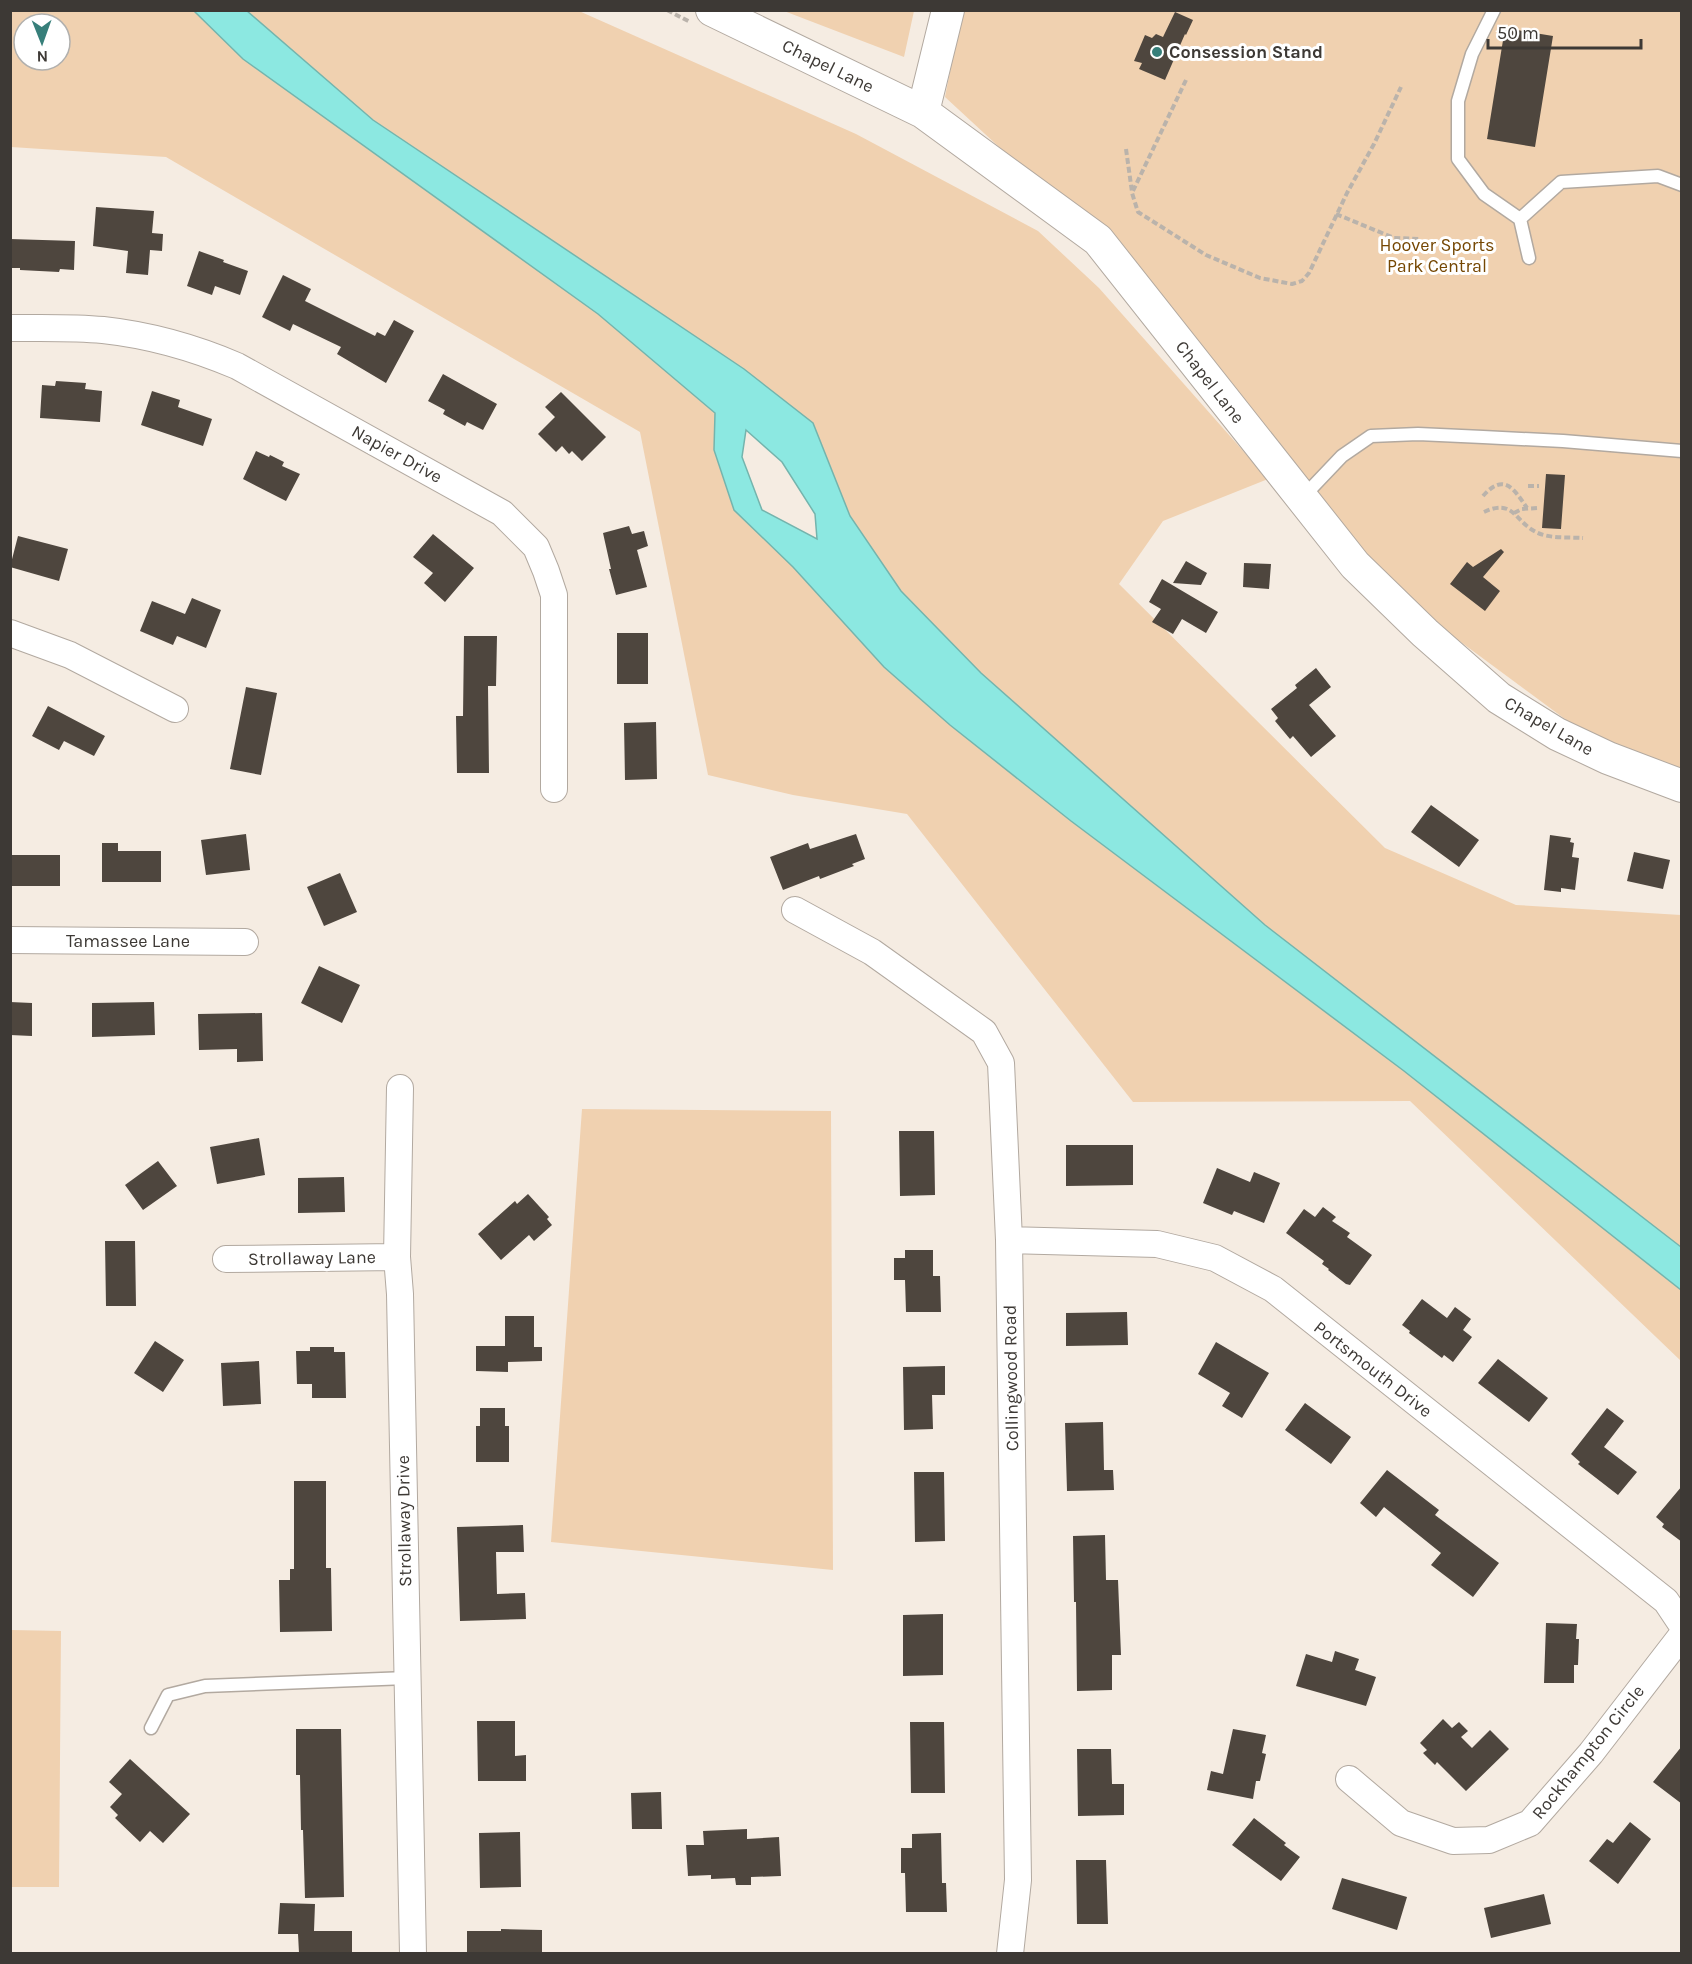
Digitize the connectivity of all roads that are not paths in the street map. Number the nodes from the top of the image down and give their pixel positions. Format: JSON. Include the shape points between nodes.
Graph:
{"nodes":[{"id":1,"x":712,"y":10,"type":"edge"},
{"id":2,"x":948,"y":10,"type":"edge"},
{"id":3,"x":1494,"y":10,"type":"edge"},
{"id":4,"x":923,"y":112,"type":"junction"},
{"id":5,"x":1682,"y":185,"type":"edge"},
{"id":6,"x":1520,"y":219,"type":"junction"},
{"id":7,"x":1529,"y":258,"type":"dead end"},
{"id":8,"x":10,"y":328,"type":"edge"},
{"id":9,"x":1682,"y":451,"type":"edge"},
{"id":10,"x":1302,"y":498,"type":"junction"},
{"id":11,"x":10,"y":633,"type":"edge"},
{"id":12,"x":175,"y":709,"type":"dead end"},
{"id":13,"x":1682,"y":786,"type":"edge"},
{"id":14,"x":554,"y":789,"type":"dead end"},
{"id":15,"x":795,"y":910,"type":"dead end"},
{"id":16,"x":10,"y":940,"type":"edge"},
{"id":17,"x":245,"y":942,"type":"dead end"},
{"id":18,"x":400,"y":1088,"type":"dead end"},
{"id":19,"x":1009,"y":1240,"type":"junction"},
{"id":20,"x":397,"y":1257,"type":"junction"},
{"id":21,"x":226,"y":1259,"type":"dead end"},
{"id":22,"x":1682,"y":1625,"type":"edge"},
{"id":23,"x":1682,"y":1635,"type":"edge"},
{"id":24,"x":407,"y":1677,"type":"junction"},
{"id":25,"x":151,"y":1728,"type":"dead end"},
{"id":26,"x":1349,"y":1779,"type":"dead end"},
{"id":27,"x":413,"y":1953,"type":"edge"},
{"id":28,"x":1010,"y":1953,"type":"edge"}],
"edges":[{"from":1,"to":4,"type":"street","name":"Chapel Lane"},
{"from":2,"to":4,"type":"street"},
{"from":3,"to":6,"type":"lane","via":[[1472,54],[1458,101],[1458,159],[1484,194]]},
{"from":4,"to":10,"type":"street","name":"Chapel Lane","via":[[1098,240]]},
{"from":5,"to":6,"type":"lane","via":[[1659,176],[1561,182]]},
{"from":6,"to":7,"type":"lane"},
{"from":8,"to":14,"type":"street","name":"Napier Drive","via":[[104,330],[204,352],[237,366],[502,513],[536,547],[554,595]]},
{"from":9,"to":10,"type":"lane","via":[[1483,436],[1371,436],[1342,456]]},
{"from":10,"to":13,"type":"street","name":"Chapel Lane","via":[[1355,565],[1499,698],[1557,734]]},
{"from":11,"to":12,"type":"street","via":[[70,656]]},
{"from":15,"to":19,"type":"street","name":"Collingwood Road","via":[[872,952],[984,1032],[1001,1063]]},
{"from":16,"to":17,"type":"street","name":"Tamassee Lane"},
{"from":18,"to":20,"type":"street","name":"Strollaway Drive"},
{"from":19,"to":22,"type":"street","name":"Portsmouth Drive","via":[[1157,1244],[1215,1258],[1274,1289],[1666,1601]]},
{"from":19,"to":28,"type":"street","name":"Collingwood Road","via":[[1018,1880]]},
{"from":20,"to":21,"type":"street","name":"Strollaway Lane"},
{"from":20,"to":24,"type":"street","name":"Strollaway Drive"},
{"from":23,"to":26,"type":"street","name":"Rockhampton Circle","via":[[1591,1753],[1530,1823],[1489,1840],[1454,1841],[1401,1823]]},
{"from":24,"to":25,"type":"lane","via":[[205,1686],[168,1695]]},
{"from":24,"to":27,"type":"street","name":"Strollaway Drive"}]}
